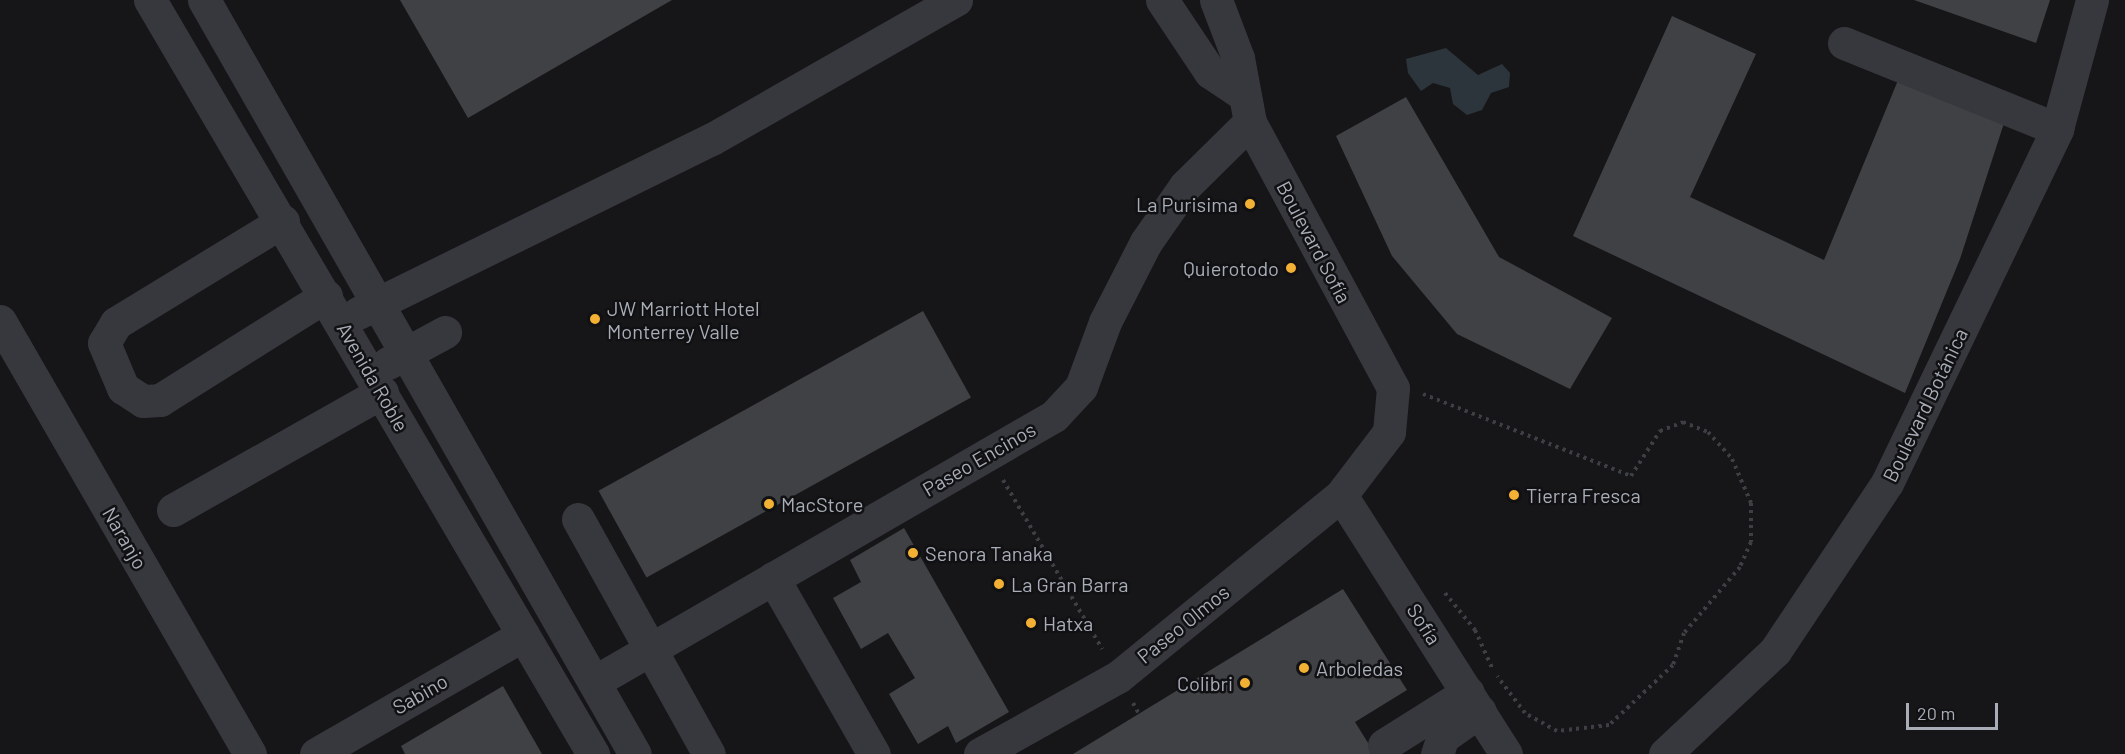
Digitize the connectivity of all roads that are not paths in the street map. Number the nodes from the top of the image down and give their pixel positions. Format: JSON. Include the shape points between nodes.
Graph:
{"nodes":[{"id":1,"x":150,"y":0,"type":"edge"},
{"id":2,"x":204,"y":0,"type":"edge"},
{"id":3,"x":956,"y":0,"type":"edge"},
{"id":4,"x":1162,"y":0,"type":"edge"},
{"id":5,"x":1216,"y":0,"type":"edge"},
{"id":6,"x":2092,"y":0,"type":"edge"},
{"id":7,"x":1844,"y":43,"type":"dead end"},
{"id":8,"x":1245,"y":108,"type":"junction"},
{"id":9,"x":2057,"y":129,"type":"junction"},
{"id":10,"x":283,"y":221,"type":"junction"},
{"id":11,"x":377,"y":302,"type":"junction"},
{"id":12,"x":333,"y":309,"type":"junction"},
{"id":13,"x":0,"y":321,"type":"edge"},
{"id":14,"x":445,"y":332,"type":"dead end"},
{"id":15,"x":406,"y":352,"type":"junction"},
{"id":16,"x":376,"y":382,"type":"junction"},
{"id":17,"x":1391,"y":384,"type":"joint"},
{"id":18,"x":1341,"y":495,"type":"junction"},
{"id":19,"x":173,"y":510,"type":"dead end"},
{"id":20,"x":578,"y":519,"type":"dead end"},
{"id":21,"x":773,"y":578,"type":"junction"},
{"id":22,"x":523,"y":635,"type":"junction"},
{"id":23,"x":649,"y":650,"type":"junction"},
{"id":24,"x":594,"y":682,"type":"junction"},
{"id":25,"x":1474,"y":702,"type":"junction"},
{"id":26,"x":1384,"y":745,"type":"dead end"},
{"id":27,"x":250,"y":754,"type":"edge"},
{"id":28,"x":316,"y":754,"type":"edge"},
{"id":29,"x":593,"y":754,"type":"edge"},
{"id":30,"x":635,"y":754,"type":"edge"},
{"id":31,"x":708,"y":754,"type":"edge"},
{"id":32,"x":874,"y":754,"type":"edge"},
{"id":33,"x":980,"y":754,"type":"edge"},
{"id":34,"x":1437,"y":754,"type":"edge"},
{"id":35,"x":1506,"y":754,"type":"edge"},
{"id":36,"x":1665,"y":754,"type":"edge"}],
"edges":[{"from":1,"to":10,"type":"street","name":"Avenida Roble"},
{"from":2,"to":11,"type":"street","name":"Avenida Roble"},
{"from":3,"to":11,"type":"street","via":[[712,139]]},
{"from":4,"to":8,"type":"street","name":"Boulevard Sofía","via":[[1210,72]]},
{"from":5,"to":8,"type":"street","name":"Boulevard Sofía","via":[[1238,58]]},
{"from":6,"to":9,"type":"street","name":"Boulevard Botánica"},
{"from":7,"to":9,"type":"street"},
{"from":8,"to":17,"type":"street","name":"Boulevard Sofía"},
{"from":8,"to":21,"type":"street","name":"Paseo Encinos","via":[[1146,242],[1069,403]]},
{"from":9,"to":36,"type":"street","name":"Boulevard Botánica","via":[[1887,483],[1775,651]]},
{"from":10,"to":12,"type":"street","name":"Avenida Roble"},
{"from":10,"to":12,"type":"street","via":[[116,323],[104,343],[123,388],[142,401],[160,400]]},
{"from":11,"to":12,"type":"street"},
{"from":11,"to":15,"type":"street","name":"Avenida Roble"},
{"from":12,"to":16,"type":"street","name":"Avenida Roble"},
{"from":13,"to":27,"type":"street","name":"Naranjo"},
{"from":14,"to":15,"type":"street"},
{"from":15,"to":16,"type":"street"},
{"from":15,"to":24,"type":"street","name":"Avenida Roble"},
{"from":16,"to":19,"type":"street"},
{"from":16,"to":22,"type":"street","name":"Avenida Roble"},
{"from":17,"to":18,"type":"street","name":"Paseo Olmos","via":[[1389,432]]},
{"from":18,"to":25,"type":"street","name":"Sofía"},
{"from":18,"to":33,"type":"street","name":"Paseo Olmos","via":[[1118,677]]},
{"from":20,"to":23,"type":"street"},
{"from":21,"to":23,"type":"street","name":"Paseo Encinos"},
{"from":21,"to":32,"type":"street"},
{"from":22,"to":28,"type":"street","name":"Sabino"},
{"from":22,"to":29,"type":"street","name":"Avenida Roble"},
{"from":23,"to":24,"type":"street","name":"Paseo Encinos"},
{"from":23,"to":31,"type":"street"},
{"from":24,"to":30,"type":"street","name":"Avenida Roble"},
{"from":25,"to":26,"type":"street"},
{"from":25,"to":34,"type":"street","via":[[1443,737]]},
{"from":25,"to":35,"type":"street","name":"Sofía"}]}
